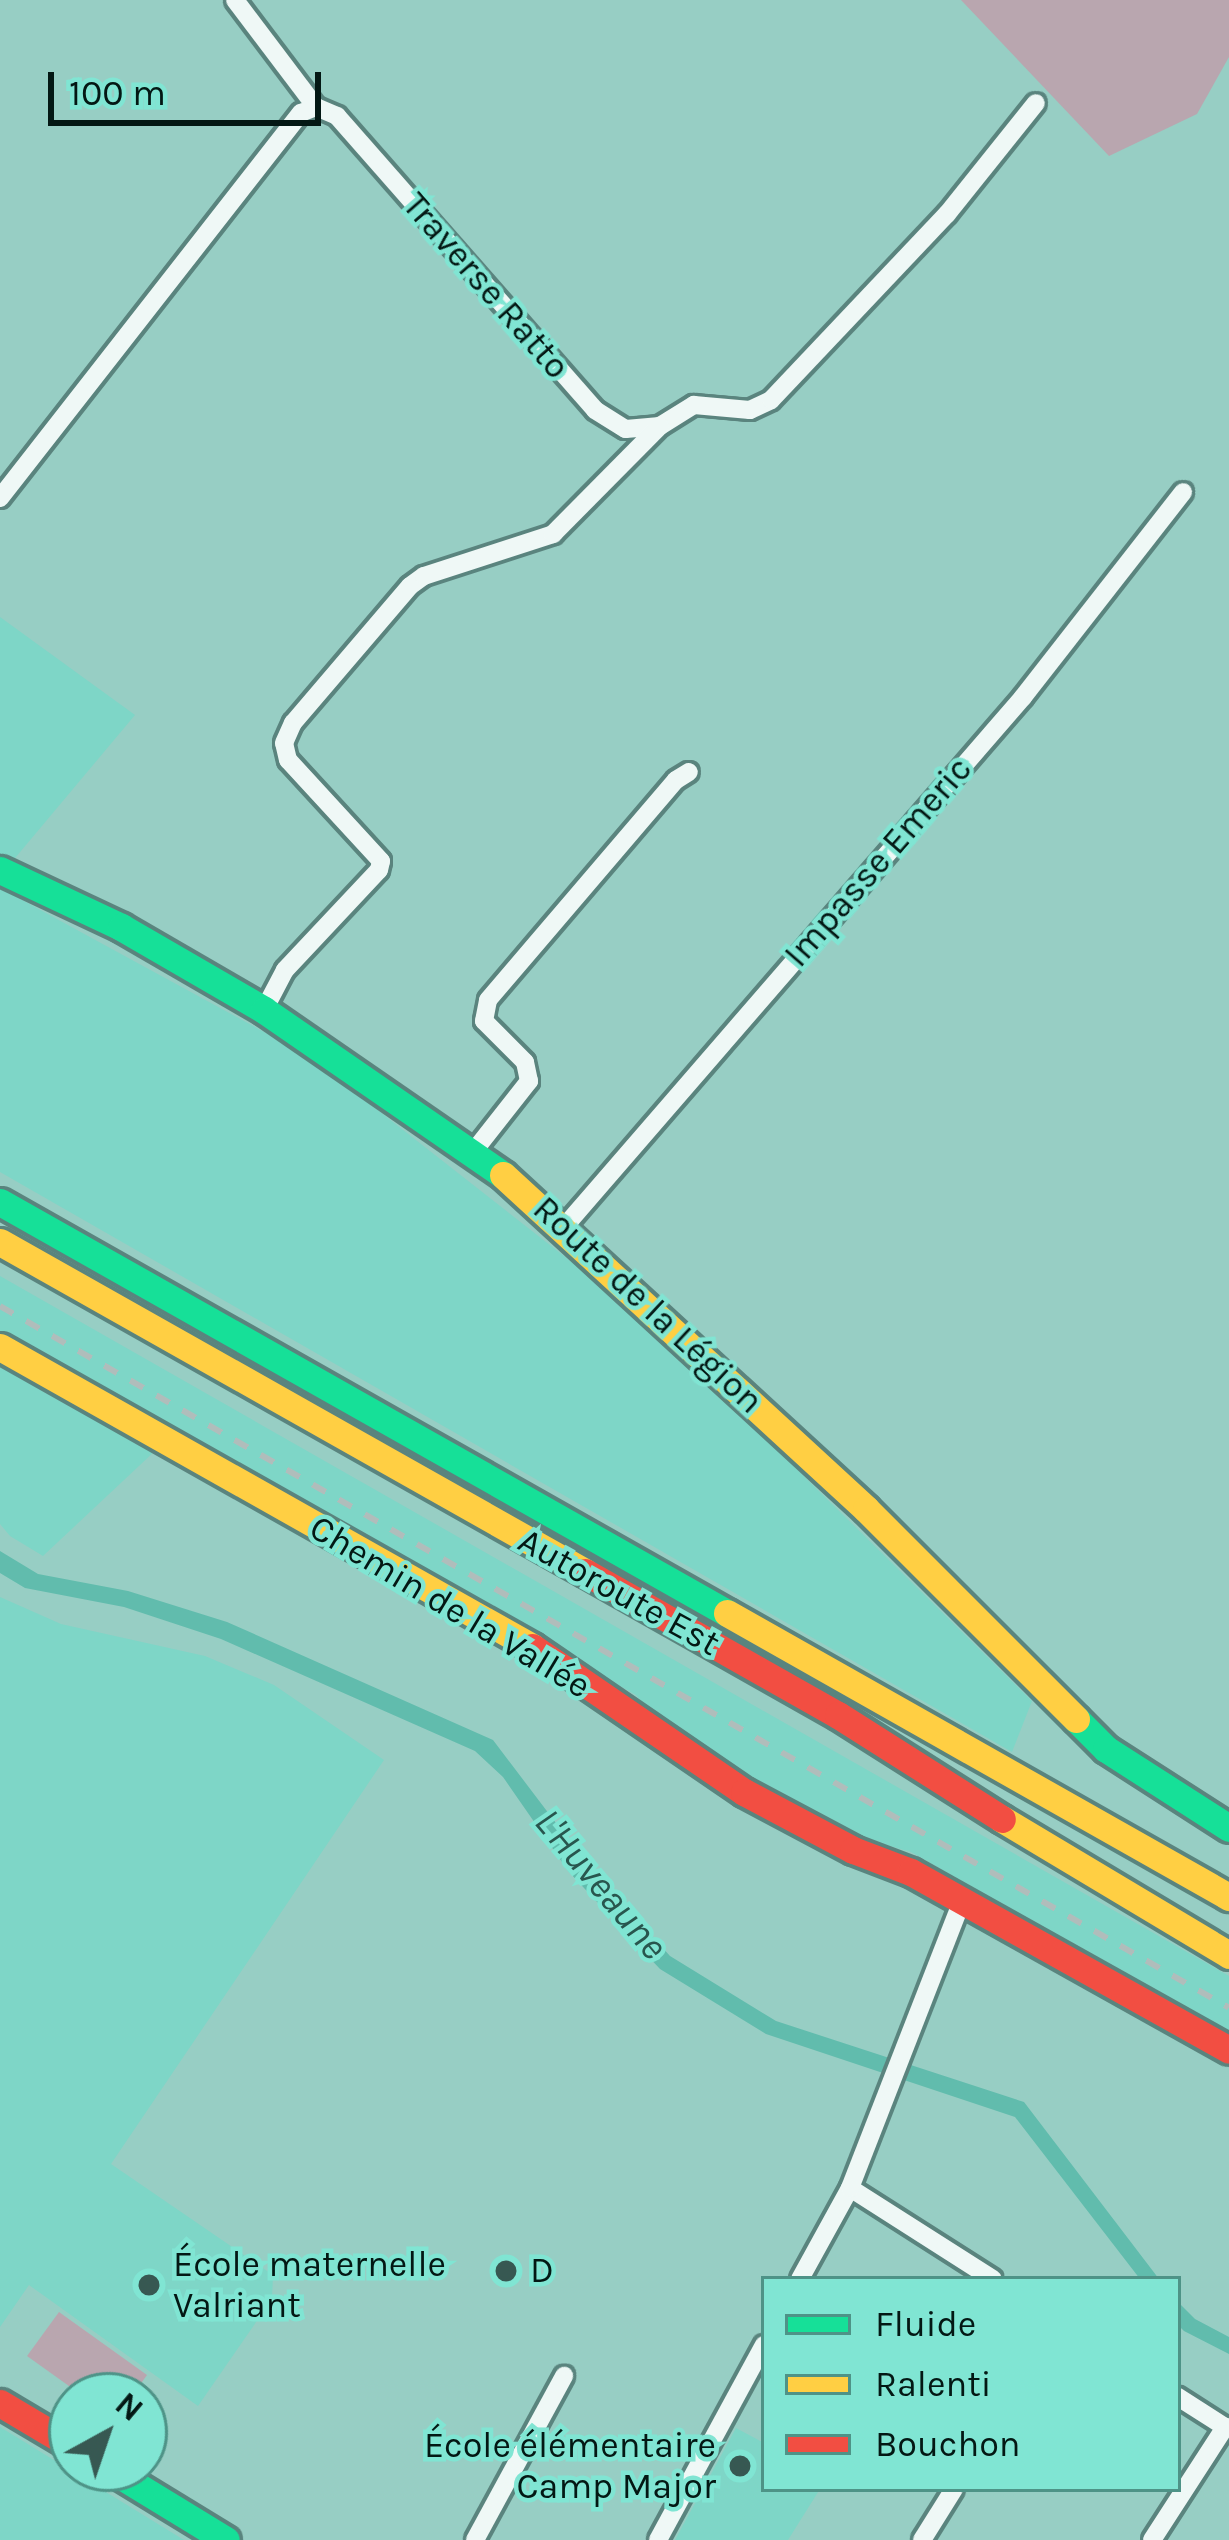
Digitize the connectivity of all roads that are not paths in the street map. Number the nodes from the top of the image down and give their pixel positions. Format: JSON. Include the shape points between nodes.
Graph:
{"nodes":[{"id":1,"x":235,"y":0,"type":"edge"},
{"id":2,"x":1036,"y":103,"type":"dead end"},
{"id":3,"x":316,"y":107,"type":"junction"},
{"id":4,"x":660,"y":426,"type":"junction"},
{"id":5,"x":1184,"y":492,"type":"dead end"},
{"id":6,"x":0,"y":498,"type":"edge"},
{"id":7,"x":689,"y":772,"type":"dead end"},
{"id":8,"x":0,"y":870,"type":"edge"},
{"id":9,"x":264,"y":1010,"type":"junction"},
{"id":10,"x":474,"y":1151,"type":"junction"},
{"id":11,"x":0,"y":1202,"type":"edge"},
{"id":12,"x":565,"y":1226,"type":"junction"},
{"id":13,"x":0,"y":1242,"type":"edge"},
{"id":14,"x":0,"y":1347,"type":"edge"},
{"id":15,"x":838,"y":1715,"type":"junction"},
{"id":16,"x":1229,"y":1828,"type":"edge"},
{"id":17,"x":1229,"y":1897,"type":"edge"},
{"id":18,"x":962,"y":1900,"type":"junction"},
{"id":19,"x":1229,"y":1936,"type":"edge"},
{"id":20,"x":1229,"y":1955,"type":"edge"},
{"id":21,"x":1229,"y":2050,"type":"edge"},
{"id":22,"x":850,"y":2188,"type":"junction"},
{"id":23,"x":802,"y":2276,"type":"edge"},
{"id":24,"x":988,"y":2276,"type":"edge"},
{"id":25,"x":761,"y":2351,"type":"edge"},
{"id":26,"x":564,"y":2376,"type":"dead end"},
{"id":27,"x":1181,"y":2399,"type":"edge"},
{"id":28,"x":0,"y":2403,"type":"edge"},
{"id":29,"x":48,"y":2432,"type":"edge"},
{"id":30,"x":148,"y":2492,"type":"edge"},
{"id":31,"x":952,"y":2492,"type":"edge"},
{"id":32,"x":226,"y":2540,"type":"edge"},
{"id":33,"x":475,"y":2540,"type":"edge"},
{"id":34,"x":658,"y":2540,"type":"edge"},
{"id":35,"x":922,"y":2540,"type":"edge"},
{"id":36,"x":1152,"y":2540,"type":"edge"}],
"edges":[{"from":1,"to":3,"type":"street","name":"Traverse Ratto"},
{"from":2,"to":4,"type":"street","via":[[796,380],[759,407],[694,405]]},
{"from":3,"to":4,"type":"street","name":"Traverse Ratto","via":[[337,116],[595,410],[626,429]]},
{"from":3,"to":6,"type":"street","via":[[301,113]]},
{"from":4,"to":9,"type":"street","via":[[553,534],[410,586],[293,723],[284,743],[288,760],[381,861],[285,970]]},
{"from":5,"to":12,"type":"street","name":"Impasse Emeric","via":[[1023,697]]},
{"from":7,"to":10,"type":"street","via":[[488,1000],[484,1021],[525,1062],[529,1081]]},
{"from":8,"to":9,"type":"main road","name":"Route de la Légion","via":[[121,927]]},
{"from":9,"to":10,"type":"main road","name":"Route de la Légion"},
{"from":10,"to":12,"type":"main road","name":"Route de la Légion"},
{"from":11,"to":17,"type":"main road","name":"Autoroute Est"},
{"from":12,"to":16,"type":"main road","name":"Route de la Légion","via":[[1106,1749]]},
{"from":13,"to":15,"type":"main road","name":"Autoroute Est"},
{"from":14,"to":18,"type":"main road","name":"Chemin de la Vallée","via":[[526,1643],[744,1792]]},
{"from":15,"to":19,"type":"main road"},
{"from":15,"to":20,"type":"main road","name":"Autoroute Est"},
{"from":18,"to":21,"type":"main road","name":"Chemin de la Vallée"},
{"from":18,"to":22,"type":"street"},
{"from":22,"to":23,"type":"street"},
{"from":22,"to":24,"type":"street"},
{"from":25,"to":34,"type":"street"},
{"from":26,"to":33,"type":"street"},
{"from":27,"to":36,"type":"street","via":[[1225,2427]]},
{"from":28,"to":29,"type":"main road"},
{"from":30,"to":32,"type":"main road"},
{"from":31,"to":35,"type":"street"}]}
